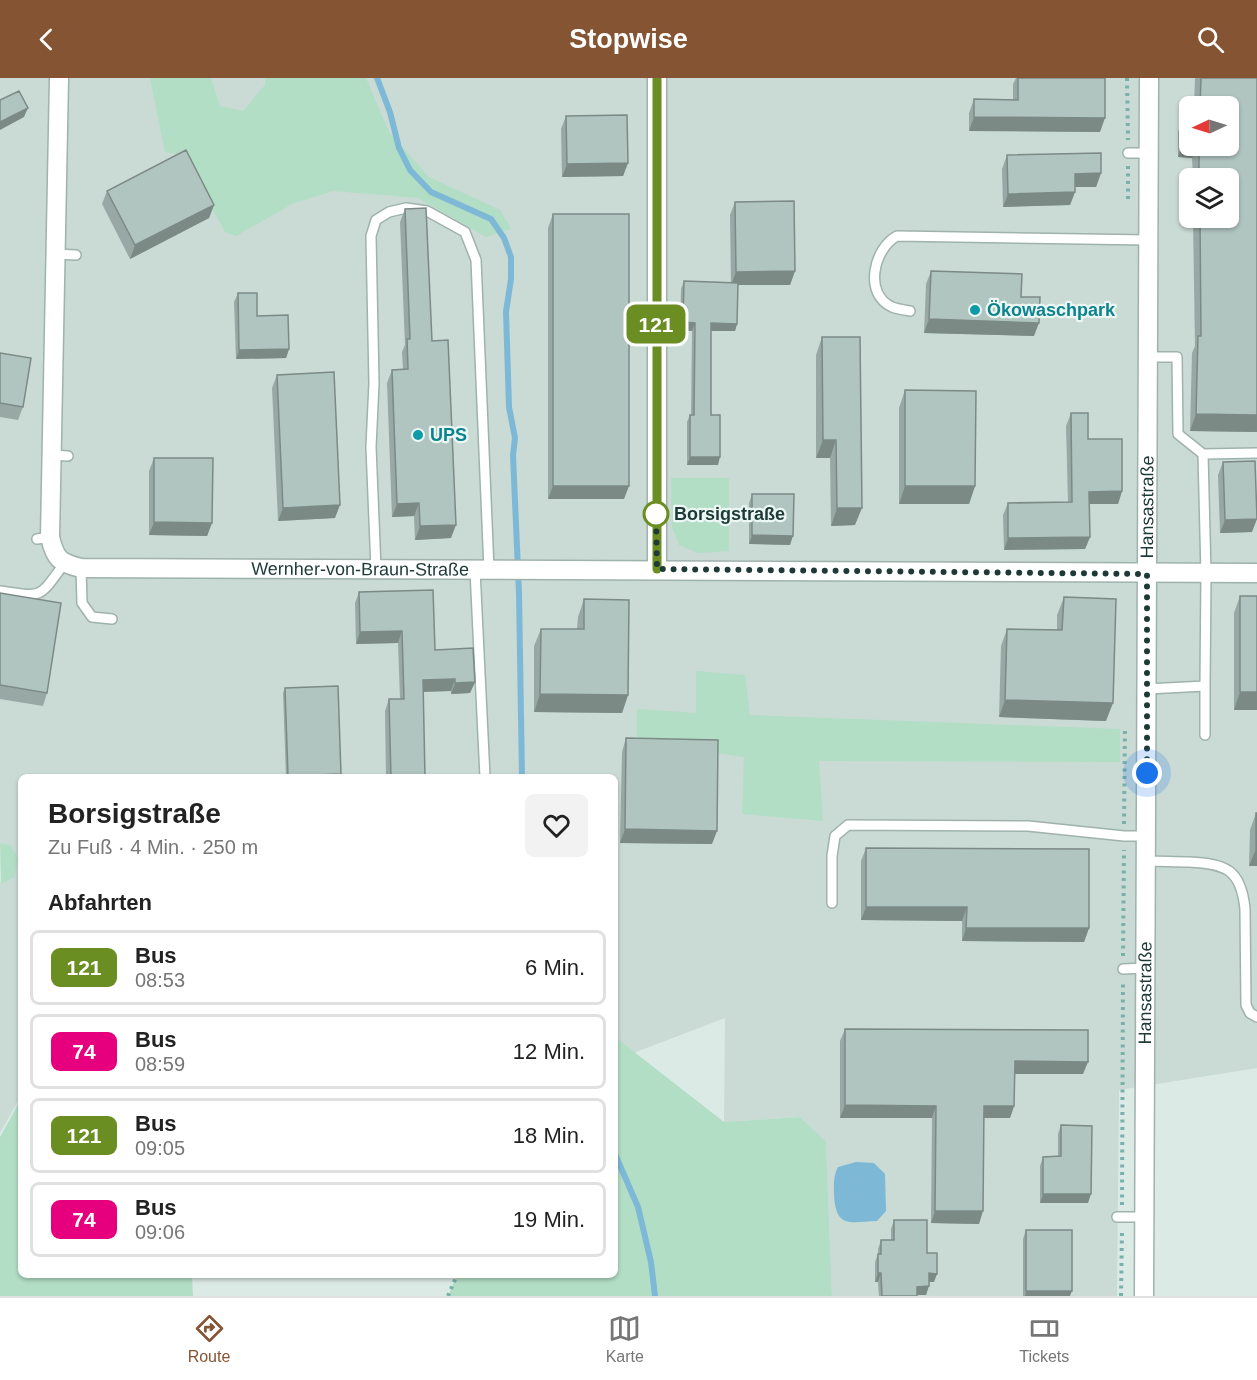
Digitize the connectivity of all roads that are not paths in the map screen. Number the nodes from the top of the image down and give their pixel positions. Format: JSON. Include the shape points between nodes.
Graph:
{"nodes":[{"id":1,"x":59,"y":78,"type":"edge"},
{"id":2,"x":657,"y":78,"type":"edge"},
{"id":3,"x":1149,"y":78,"type":"edge"},
{"id":4,"x":1128,"y":153,"type":"road end"},
{"id":5,"x":1149,"y":153,"type":"junction"},
{"id":6,"x":1149,"y":240,"type":"junction"},
{"id":7,"x":55,"y":255,"type":"junction"},
{"id":8,"x":76,"y":255,"type":"dead end"},
{"id":9,"x":910,"y":311,"type":"dead end"},
{"id":10,"x":1148,"y":357,"type":"junction"},
{"id":11,"x":1257,"y":453,"type":"edge"},
{"id":12,"x":1203,"y":454,"type":"junction"},
{"id":13,"x":73,"y":566,"type":"junction"},
{"id":14,"x":376,"y":569,"type":"junction"},
{"id":15,"x":657,"y":569,"type":"junction"},
{"id":16,"x":489,"y":570,"type":"junction"},
{"id":17,"x":1257,"y":573,"type":"edge"},
{"id":18,"x":1147,"y":574,"type":"junction"},
{"id":19,"x":1206,"y":574,"type":"junction"},
{"id":20,"x":0,"y":591,"type":"edge"},
{"id":21,"x":112,"y":619,"type":"dead end"},
{"id":22,"x":1205,"y":686,"type":"junction"},
{"id":23,"x":1147,"y":689,"type":"junction"},
{"id":24,"x":1205,"y":735,"type":"dead end"},
{"id":25,"x":485,"y":774,"type":"edge"},
{"id":26,"x":1147,"y":836,"type":"junction"},
{"id":27,"x":1146,"y":861,"type":"junction"},
{"id":28,"x":832,"y":903,"type":"dead end"},
{"id":29,"x":1146,"y":968,"type":"junction"},
{"id":30,"x":1123,"y":969,"type":"road end"},
{"id":31,"x":1257,"y":1017,"type":"edge"},
{"id":32,"x":1120,"y":1217,"type":"road end"},
{"id":33,"x":1145,"y":1217,"type":"junction"},
{"id":34,"x":1144,"y":1296,"type":"edge"}],
"edges":[{"from":1,"to":7,"type":"street"},
{"from":2,"to":15,"type":"street"},
{"from":3,"to":5,"type":"street","name":"Hansastraße"},
{"from":4,"to":5,"type":"lane"},
{"from":5,"to":6,"type":"street","name":"Hansastraße"},
{"from":6,"to":9,"type":"lane","via":[[897,236],[887,241],[877,259],[873,279],[880,296],[890,306]]},
{"from":6,"to":10,"type":"street","name":"Hansastraße"},
{"from":7,"to":8,"type":"lane"},
{"from":7,"to":13,"type":"street","via":[[60,456],[43,538],[53,552]]},
{"from":10,"to":12,"type":"lane","via":[[1177,357],[1178,434]]},
{"from":10,"to":18,"type":"street","name":"Hansastraße"},
{"from":11,"to":12,"type":"lane"},
{"from":12,"to":19,"type":"lane"},
{"from":13,"to":14,"type":"street","name":"Wernher-von-Braun-Straße"},
{"from":13,"to":20,"type":"lane","via":[[42,593],[33,596]]},
{"from":13,"to":21,"type":"lane","via":[[82,603],[92,617]]},
{"from":14,"to":16,"type":"street","name":"Wernher-von-Braun-Straße"},
{"from":14,"to":16,"type":"lane","via":[[371,447],[371,236],[376,220],[406,208],[427,211],[465,232],[476,260]]},
{"from":15,"to":16,"type":"street","name":"Wernher-von-Braun-Straße"},
{"from":15,"to":18,"type":"street","name":"Wernher-von-Braun-Straße"},
{"from":16,"to":25,"type":"lane"},
{"from":17,"to":19,"type":"street","name":"Wernher-von-Braun-Straße"},
{"from":18,"to":19,"type":"street","name":"Wernher-von-Braun-Straße"},
{"from":18,"to":23,"type":"street","name":"Hansastraße"},
{"from":19,"to":22,"type":"lane"},
{"from":22,"to":23,"type":"lane"},
{"from":22,"to":24,"type":"lane"},
{"from":23,"to":26,"type":"street","name":"Hansastraße"},
{"from":26,"to":27,"type":"street","name":"Hansastraße"},
{"from":26,"to":28,"type":"lane","via":[[1028,826],[848,825],[835,836]]},
{"from":27,"to":29,"type":"street","name":"Hansastraße"},
{"from":27,"to":31,"type":"lane","via":[[1217,864],[1230,871],[1238,882],[1245,909],[1246,1005]]},
{"from":29,"to":30,"type":"lane"},
{"from":29,"to":33,"type":"street","name":"Hansastraße"},
{"from":32,"to":33,"type":"lane"},
{"from":33,"to":34,"type":"street","name":"Hansastraße"}]}
